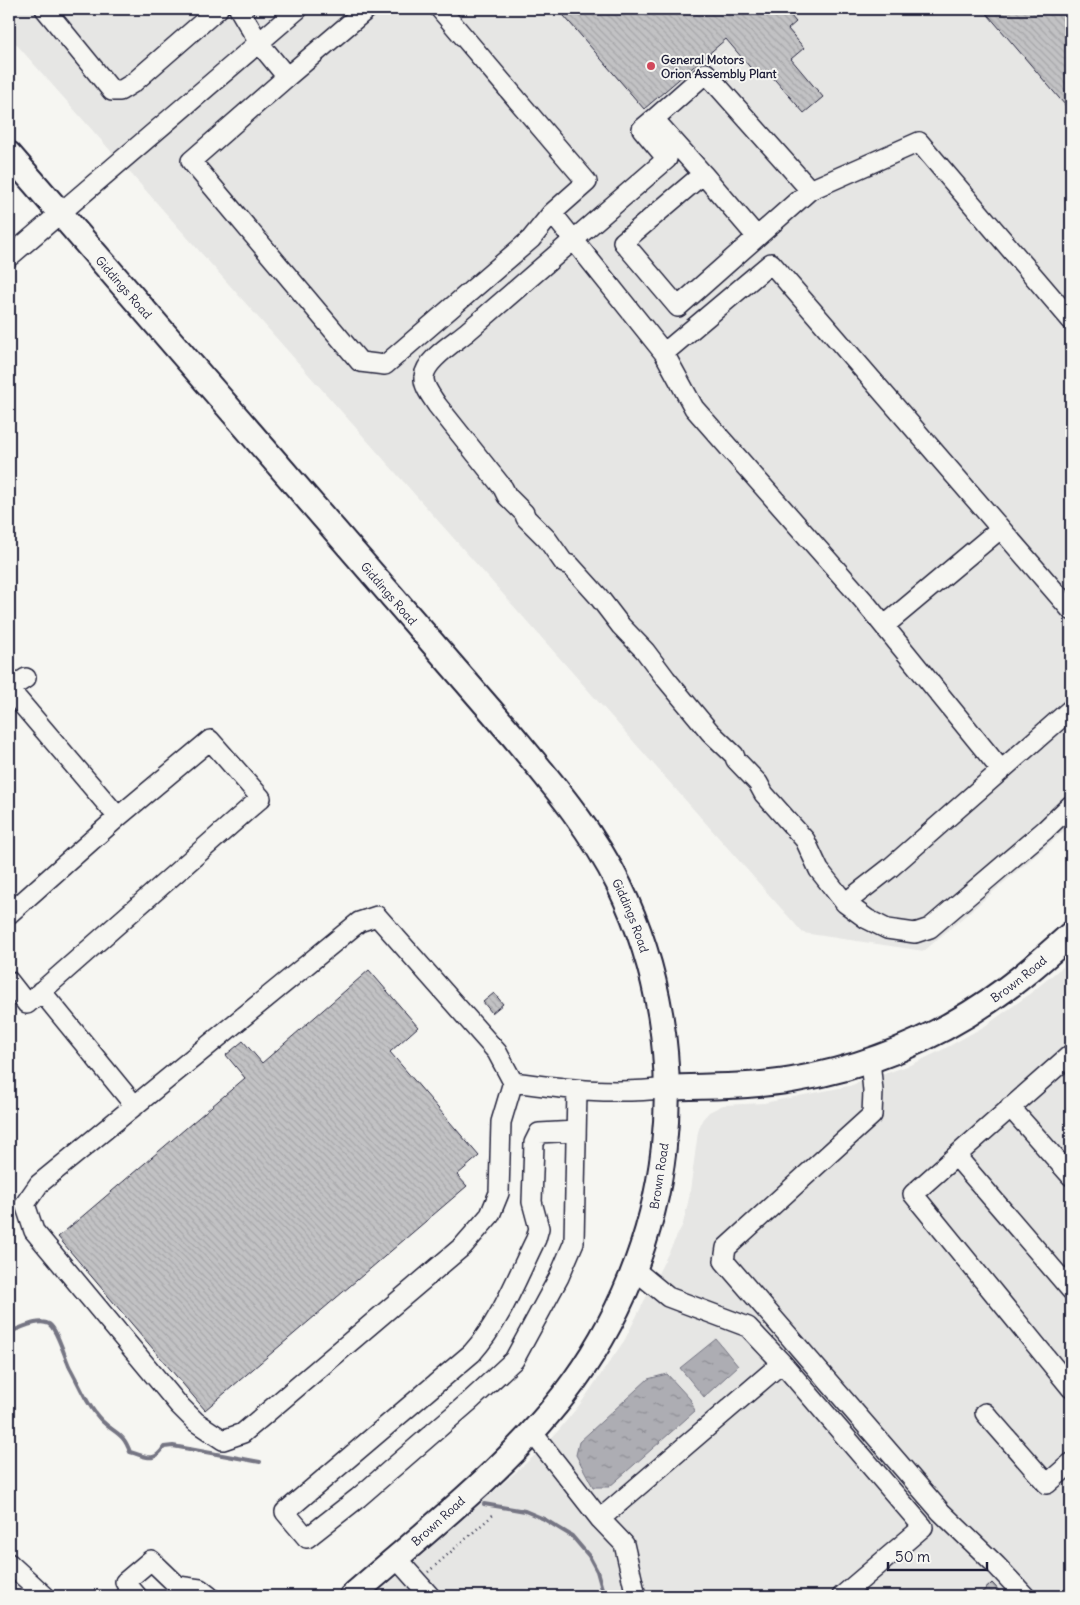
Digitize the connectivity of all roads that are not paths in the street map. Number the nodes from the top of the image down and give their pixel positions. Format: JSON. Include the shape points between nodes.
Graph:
{"nodes":[{"id":1,"x":44,"y":9,"type":"edge"},
{"id":2,"x":218,"y":9,"type":"edge"},
{"id":3,"x":239,"y":9,"type":"edge"},
{"id":4,"x":298,"y":9,"type":"edge"},
{"id":5,"x":367,"y":9,"type":"edge"},
{"id":6,"x":440,"y":9,"type":"edge"},
{"id":7,"x":259,"y":42,"type":"junction"},
{"id":8,"x":287,"y":77,"type":"junction"},
{"id":9,"x":654,"y":119,"type":"junction"},
{"id":10,"x":9,"y":154,"type":"edge"},
{"id":11,"x":702,"y":174,"type":"junction"},
{"id":12,"x":810,"y":190,"type":"junction"},
{"id":13,"x":60,"y":213,"type":"junction"},
{"id":14,"x":552,"y":213,"type":"junction"},
{"id":15,"x":757,"y":237,"type":"junction"},
{"id":16,"x":573,"y":240,"type":"junction"},
{"id":17,"x":9,"y":257,"type":"edge"},
{"id":18,"x":1071,"y":320,"type":"edge"},
{"id":19,"x":664,"y":353,"type":"junction"},
{"id":20,"x":1000,"y":528,"type":"junction"},
{"id":21,"x":1071,"y":610,"type":"edge"},
{"id":22,"x":884,"y":626,"type":"junction"},
{"id":23,"x":26,"y":678,"type":"dead end"},
{"id":24,"x":1071,"y":709,"type":"edge"},
{"id":25,"x":1001,"y":770,"type":"junction"},
{"id":26,"x":1071,"y":805,"type":"edge"},
{"id":27,"x":118,"y":817,"type":"junction"},
{"id":28,"x":845,"y":903,"type":"junction"},
{"id":29,"x":9,"y":914,"type":"edge"},
{"id":30,"x":1071,"y":934,"type":"edge"},
{"id":31,"x":9,"y":981,"type":"edge"},
{"id":32,"x":41,"y":991,"type":"junction"},
{"id":33,"x":870,"y":1060,"type":"junction"},
{"id":34,"x":1069,"y":1060,"type":"edge"},
{"id":35,"x":513,"y":1082,"type":"junction"},
{"id":36,"x":667,"y":1088,"type":"junction"},
{"id":37,"x":577,"y":1090,"type":"junction"},
{"id":38,"x":135,"y":1106,"type":"junction"},
{"id":39,"x":1010,"y":1107,"type":"junction"},
{"id":40,"x":576,"y":1131,"type":"junction"},
{"id":41,"x":956,"y":1156,"type":"junction"},
{"id":42,"x":1071,"y":1176,"type":"edge"},
{"id":43,"x":635,"y":1270,"type":"junction"},
{"id":44,"x":1071,"y":1290,"type":"edge"},
{"id":45,"x":782,"y":1363,"type":"junction"},
{"id":46,"x":1071,"y":1388,"type":"edge"},
{"id":47,"x":985,"y":1413,"type":"dead end"},
{"id":48,"x":532,"y":1432,"type":"junction"},
{"id":49,"x":1071,"y":1463,"type":"edge"},
{"id":50,"x":600,"y":1519,"type":"junction"},
{"id":51,"x":396,"y":1558,"type":"junction"},
{"id":52,"x":10,"y":1566,"type":"edge"},
{"id":53,"x":45,"y":1596,"type":"edge"},
{"id":54,"x":137,"y":1596,"type":"edge"},
{"id":55,"x":206,"y":1596,"type":"edge"},
{"id":56,"x":352,"y":1596,"type":"edge"},
{"id":57,"x":430,"y":1596,"type":"edge"},
{"id":58,"x":636,"y":1596,"type":"edge"},
{"id":59,"x":842,"y":1596,"type":"edge"},
{"id":60,"x":1025,"y":1596,"type":"edge"}],
"edges":[{"from":1,"to":2,"type":"street","via":[[112,91],[120,91],[133,83]]},
{"from":3,"to":7,"type":"street"},
{"from":4,"to":7,"type":"street"},
{"from":5,"to":8,"type":"street"},
{"from":6,"to":14,"type":"street","via":[[587,182]]},
{"from":7,"to":8,"type":"street"},
{"from":7,"to":13,"type":"street"},
{"from":8,"to":14,"type":"street","via":[[191,161],[360,362],[385,365],[531,239]]},
{"from":9,"to":11,"type":"street"},
{"from":9,"to":12,"type":"street","via":[[706,72]]},
{"from":9,"to":16,"type":"street","via":[[642,129],[667,158]]},
{"from":10,"to":13,"type":"main road","name":"Giddings Road"},
{"from":11,"to":15,"type":"street"},
{"from":11,"to":15,"type":"street","via":[[623,242],[678,307]]},
{"from":12,"to":15,"type":"street"},
{"from":12,"to":18,"type":"street","via":[[919,142]]},
{"from":13,"to":17,"type":"street"},
{"from":13,"to":36,"type":"main road","name":"Giddings Road","via":[[513,736],[582,823],[619,886],[644,947],[660,1012]]},
{"from":14,"to":16,"type":"street"},
{"from":16,"to":19,"type":"street"},
{"from":16,"to":28,"type":"street","via":[[433,359],[424,378],[428,392],[507,496],[547,539],[564,563],[570,565],[598,596],[710,732],[758,782],[764,794],[805,840],[819,870]]},
{"from":19,"to":20,"type":"street","via":[[771,263]]},
{"from":19,"to":22,"type":"street","via":[[694,408]]},
{"from":20,"to":21,"type":"street"},
{"from":20,"to":22,"type":"street"},
{"from":22,"to":25,"type":"street"},
{"from":23,"to":27,"type":"street","via":[[9,689]]},
{"from":24,"to":25,"type":"street"},
{"from":25,"to":28,"type":"street","via":[[890,868]]},
{"from":26,"to":28,"type":"street","via":[[930,928],[915,933],[887,929]]},
{"from":27,"to":29,"type":"street"},
{"from":27,"to":32,"type":"street","via":[[210,740],[261,798]]},
{"from":30,"to":33,"type":"main road","name":"Brown Road","via":[[1019,979],[971,1012],[920,1040]]},
{"from":31,"to":32,"type":"street","via":[[27,1004]]},
{"from":32,"to":38,"type":"street"},
{"from":33,"to":36,"type":"main road","name":"Brown Road","via":[[778,1082]]},
{"from":33,"to":60,"type":"street","via":[[872,1115],[726,1248],[724,1261],[941,1512]]},
{"from":34,"to":39,"type":"street"},
{"from":35,"to":37,"type":"street"},
{"from":35,"to":38,"type":"street","via":[[497,1052],[377,916],[359,922]]},
{"from":35,"to":38,"type":"street","via":[[501,1122],[499,1193],[490,1215],[463,1246],[243,1432],[223,1440],[196,1422],[172,1396],[34,1231],[25,1204],[39,1184]]},
{"from":36,"to":37,"type":"street"},
{"from":36,"to":43,"type":"main road","name":"Brown Road","via":[[660,1180]]},
{"from":37,"to":40,"type":"street"},
{"from":39,"to":41,"type":"street"},
{"from":39,"to":42,"type":"street"},
{"from":40,"to":40,"type":"street","via":[[574,1242],[514,1360],[358,1498],[306,1538],[285,1512],[483,1341],[536,1239],[538,1228],[532,1202],[534,1143],[539,1133]]},
{"from":41,"to":44,"type":"street"},
{"from":41,"to":46,"type":"street","via":[[913,1194]]},
{"from":43,"to":45,"type":"street","via":[[668,1297],[748,1327]]},
{"from":43,"to":48,"type":"main road","name":"Brown Road","via":[[614,1317],[587,1362]]},
{"from":45,"to":50,"type":"street"},
{"from":45,"to":59,"type":"street","via":[[923,1527]]},
{"from":47,"to":49,"type":"street","via":[[1047,1484]]},
{"from":48,"to":50,"type":"street"},
{"from":48,"to":51,"type":"main road","name":"Brown Road"},
{"from":50,"to":58,"type":"street","via":[[624,1544]]},
{"from":51,"to":56,"type":"main road","name":"Brown Road"},
{"from":51,"to":57,"type":"street"},
{"from":52,"to":53,"type":"street"},
{"from":54,"to":55,"type":"street","via":[[125,1582],[151,1560],[178,1586],[200,1589]]}]}
